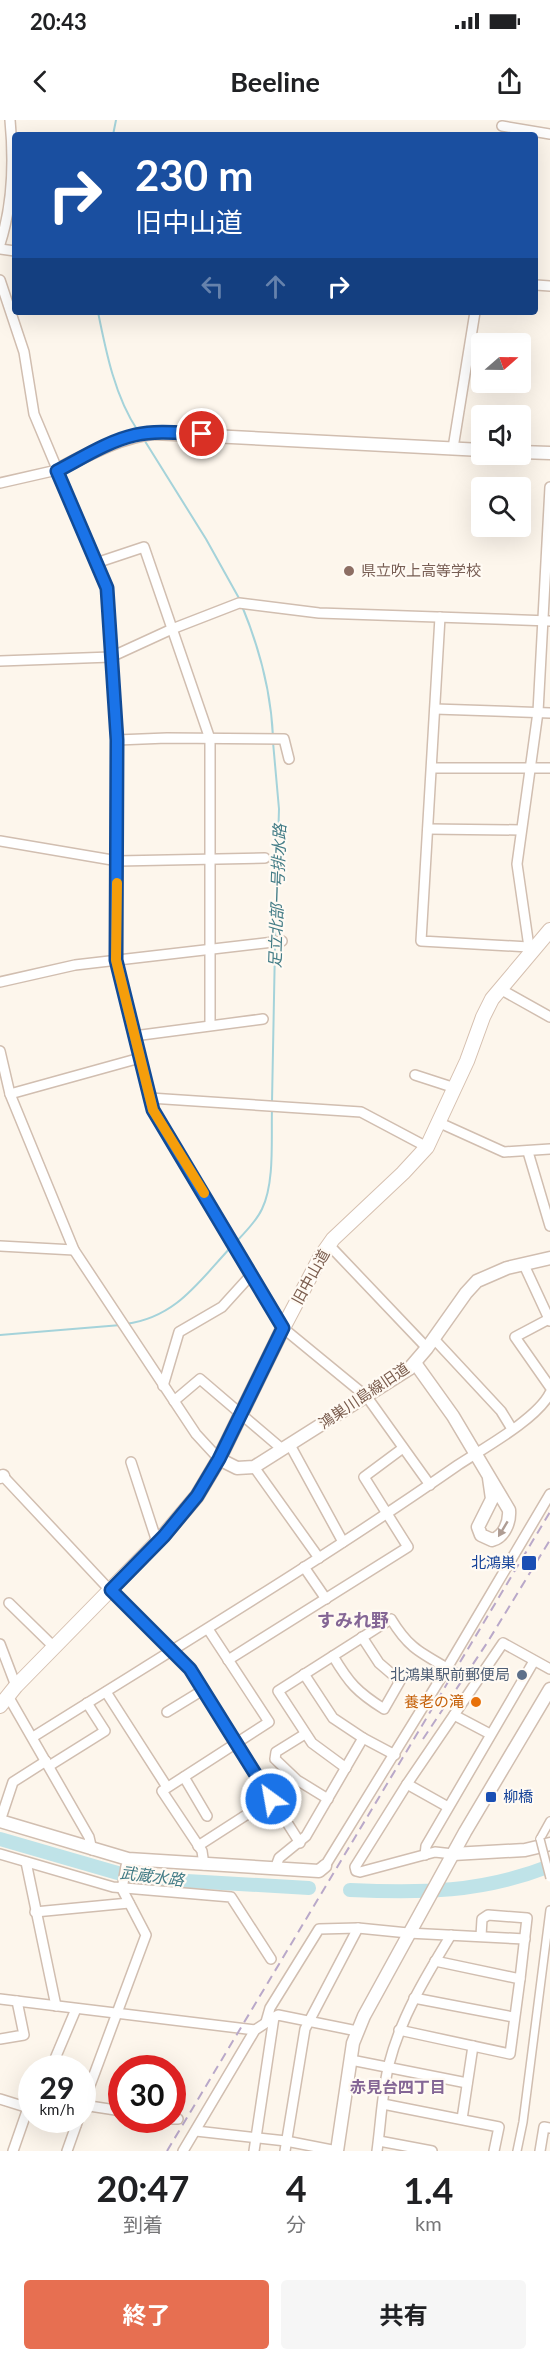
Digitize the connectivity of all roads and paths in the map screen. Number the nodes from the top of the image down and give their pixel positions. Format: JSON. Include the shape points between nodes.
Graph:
{"nodes":[{"id":1,"x":10,"y":120,"type":"edge"},
{"id":2,"x":502,"y":127,"type":"edge"},
{"id":3,"x":536,"y":132,"type":"edge"},
{"id":4,"x":12,"y":138,"type":"edge"},
{"id":5,"x":12,"y":168,"type":"edge"},
{"id":6,"x":0,"y":244,"type":"edge"},
{"id":7,"x":0,"y":280,"type":"edge"},
{"id":8,"x":475,"y":315,"type":"edge"},
{"id":9,"x":453,"y":448,"type":"junction"},
{"id":10,"x":471,"y":449,"type":"edge"},
{"id":11,"x":531,"y":452,"type":"edge"},
{"id":12,"x":550,"y":453,"type":"edge"},
{"id":13,"x":57,"y":471,"type":"junction"},
{"id":14,"x":0,"y":483,"type":"edge"},
{"id":15,"x":550,"y":487,"type":"edge"},
{"id":16,"x":96,"y":563,"type":"junction"},
{"id":17,"x":440,"y":617,"type":"junction"},
{"id":18,"x":546,"y":621,"type":"edge"},
{"id":19,"x":172,"y":629,"type":"junction"},
{"id":20,"x":111,"y":657,"type":"junction"},
{"id":21,"x":0,"y":661,"type":"edge"},
{"id":22,"x":435,"y":709,"type":"junction"},
{"id":23,"x":538,"y":712,"type":"junction"},
{"id":24,"x":550,"y":713,"type":"edge"},
{"id":25,"x":210,"y":739,"type":"junction"},
{"id":26,"x":117,"y":740,"type":"junction"},
{"id":27,"x":289,"y":759,"type":"dead end"},
{"id":28,"x":432,"y":768,"type":"junction"},
{"id":29,"x":530,"y":768,"type":"junction"},
{"id":30,"x":550,"y":768,"type":"edge"},
{"id":31,"x":428,"y":829,"type":"junction"},
{"id":32,"x":521,"y":830,"type":"junction"},
{"id":33,"x":0,"y":841,"type":"edge"},
{"id":34,"x":265,"y":858,"type":"dead end"},
{"id":35,"x":210,"y":860,"type":"junction"},
{"id":36,"x":118,"y":861,"type":"junction"},
{"id":37,"x":550,"y":930,"type":"edge"},
{"id":38,"x":281,"y":941,"type":"dead end"},
{"id":39,"x":531,"y":948,"type":"junction"},
{"id":40,"x":210,"y":949,"type":"junction"},
{"id":41,"x":116,"y":960,"type":"junction"},
{"id":42,"x":0,"y":982,"type":"edge"},
{"id":43,"x":500,"y":989,"type":"junction"},
{"id":44,"x":550,"y":1017,"type":"edge"},
{"id":45,"x":263,"y":1019,"type":"dead end"},
{"id":46,"x":210,"y":1025,"type":"junction"},
{"id":47,"x":134,"y":1036,"type":"junction"},
{"id":48,"x":0,"y":1051,"type":"edge"},
{"id":49,"x":140,"y":1058,"type":"junction"},
{"id":50,"x":415,"y":1075,"type":"dead end"},
{"id":51,"x":455,"y":1088,"type":"junction"},
{"id":52,"x":10,"y":1094,"type":"junction"},
{"id":53,"x":150,"y":1098,"type":"junction"},
{"id":54,"x":440,"y":1123,"type":"junction"},
{"id":55,"x":427,"y":1147,"type":"junction"},
{"id":56,"x":550,"y":1149,"type":"edge"},
{"id":57,"x":528,"y":1152,"type":"junction"},
{"id":58,"x":550,"y":1226,"type":"edge"},
{"id":59,"x":329,"y":1245,"type":"junction"},
{"id":60,"x":0,"y":1246,"type":"edge"},
{"id":61,"x":75,"y":1250,"type":"junction"},
{"id":62,"x":550,"y":1258,"type":"edge"},
{"id":63,"x":524,"y":1264,"type":"junction"},
{"id":64,"x":251,"y":1275,"type":"junction"},
{"id":65,"x":549,"y":1320,"type":"edge"},
{"id":66,"x":283,"y":1328,"type":"junction"},
{"id":67,"x":431,"y":1343,"type":"junction"},
{"id":68,"x":415,"y":1363,"type":"junction"},
{"id":69,"x":163,"y":1386,"type":"junction"},
{"id":70,"x":550,"y":1387,"type":"edge"},
{"id":71,"x":550,"y":1393,"type":"edge"},
{"id":72,"x":367,"y":1397,"type":"junction"},
{"id":73,"x":174,"y":1401,"type":"junction"},
{"id":74,"x":547,"y":1405,"type":"edge"},
{"id":75,"x":241,"y":1412,"type":"junction"},
{"id":76,"x":512,"y":1429,"type":"junction"},
{"id":77,"x":286,"y":1447,"type":"junction"},
{"id":78,"x":404,"y":1448,"type":"junction"},
{"id":79,"x":475,"y":1454,"type":"junction"},
{"id":80,"x":219,"y":1459,"type":"junction"},
{"id":81,"x":131,"y":1462,"type":"dead end"},
{"id":82,"x":254,"y":1467,"type":"junction"},
{"id":83,"x":2,"y":1477,"type":"edge"},
{"id":84,"x":489,"y":1478,"type":"dead end"},
{"id":85,"x":430,"y":1485,"type":"junction"},
{"id":86,"x":550,"y":1494,"type":"edge"},
{"id":87,"x":387,"y":1514,"type":"junction"},
{"id":88,"x":157,"y":1542,"type":"junction"},
{"id":89,"x":343,"y":1542,"type":"junction"},
{"id":90,"x":318,"y":1558,"type":"junction"},
{"id":91,"x":304,"y":1567,"type":"junction"},
{"id":92,"x":111,"y":1590,"type":"junction"},
{"id":93,"x":326,"y":1599,"type":"junction"},
{"id":94,"x":9,"y":1603,"type":"dead end"},
{"id":95,"x":208,"y":1629,"type":"junction"},
{"id":96,"x":362,"y":1637,"type":"junction"},
{"id":97,"x":0,"y":1644,"type":"edge"},
{"id":98,"x":54,"y":1647,"type":"junction"},
{"id":99,"x":171,"y":1651,"type":"junction"},
{"id":100,"x":333,"y":1656,"type":"junction"},
{"id":101,"x":228,"y":1660,"type":"junction"},
{"id":102,"x":534,"y":1661,"type":"junction"},
{"id":103,"x":447,"y":1668,"type":"junction"},
{"id":104,"x":550,"y":1669,"type":"edge"},
{"id":105,"x":304,"y":1674,"type":"junction"},
{"id":106,"x":550,"y":1689,"type":"edge"},
{"id":107,"x":203,"y":1690,"type":"junction"},
{"id":108,"x":105,"y":1692,"type":"junction"},
{"id":109,"x":8,"y":1696,"type":"edge"},
{"id":110,"x":87,"y":1703,"type":"junction"},
{"id":111,"x":167,"y":1712,"type":"dead end"},
{"id":112,"x":454,"y":1715,"type":"junction"},
{"id":113,"x":305,"y":1734,"type":"junction"},
{"id":114,"x":490,"y":1734,"type":"junction"},
{"id":115,"x":33,"y":1737,"type":"junction"},
{"id":116,"x":363,"y":1738,"type":"junction"},
{"id":117,"x":236,"y":1743,"type":"junction"},
{"id":118,"x":395,"y":1755,"type":"junction"},
{"id":119,"x":48,"y":1764,"type":"junction"},
{"id":120,"x":346,"y":1768,"type":"junction"},
{"id":121,"x":184,"y":1777,"type":"junction"},
{"id":122,"x":407,"y":1784,"type":"junction"},
{"id":123,"x":167,"y":1787,"type":"junction"},
{"id":124,"x":271,"y":1799,"type":"junction"},
{"id":125,"x":328,"y":1799,"type":"junction"},
{"id":126,"x":448,"y":1807,"type":"junction"},
{"id":127,"x":207,"y":1816,"type":"dead end"},
{"id":128,"x":0,"y":1821,"type":"edge"},
{"id":129,"x":550,"y":1821,"type":"edge"},
{"id":130,"x":545,"y":1842,"type":"edge"},
{"id":131,"x":300,"y":1843,"type":"junction"},
{"id":132,"x":198,"y":1846,"type":"junction"},
{"id":133,"x":92,"y":1850,"type":"junction"},
{"id":134,"x":0,"y":1854,"type":"edge"},
{"id":135,"x":425,"y":1855,"type":"junction"},
{"id":136,"x":452,"y":1856,"type":"junction"},
{"id":137,"x":26,"y":1862,"type":"junction"},
{"id":138,"x":127,"y":1862,"type":"junction"},
{"id":139,"x":204,"y":1865,"type":"junction"},
{"id":140,"x":325,"y":1866,"type":"joint"},
{"id":141,"x":275,"y":1869,"type":"junction"},
{"id":142,"x":550,"y":1878,"type":"edge"},
{"id":143,"x":123,"y":1886,"type":"junction"},
{"id":144,"x":129,"y":1903,"type":"junction"},
{"id":145,"x":550,"y":1910,"type":"edge"},
{"id":146,"x":35,"y":1912,"type":"junction"},
{"id":147,"x":358,"y":1928,"type":"junction"},
{"id":148,"x":408,"y":1933,"type":"junction"},
{"id":149,"x":451,"y":1935,"type":"junction"},
{"id":150,"x":481,"y":1936,"type":"junction"},
{"id":151,"x":525,"y":1939,"type":"junction"},
{"id":152,"x":271,"y":1959,"type":"dead end"},
{"id":153,"x":435,"y":1961,"type":"junction"},
{"id":154,"x":520,"y":1980,"type":"junction"},
{"id":155,"x":414,"y":1998,"type":"junction"},
{"id":156,"x":0,"y":1999,"type":"edge"},
{"id":157,"x":17,"y":2001,"type":"junction"},
{"id":158,"x":56,"y":2006,"type":"junction"},
{"id":159,"x":76,"y":2009,"type":"junction"},
{"id":160,"x":118,"y":2014,"type":"junction"},
{"id":161,"x":513,"y":2017,"type":"junction"},
{"id":162,"x":270,"y":2019,"type":"junction"},
{"id":163,"x":308,"y":2020,"type":"junction"},
{"id":164,"x":255,"y":2030,"type":"junction"},
{"id":165,"x":399,"y":2030,"type":"junction"},
{"id":166,"x":357,"y":2031,"type":"junction"},
{"id":167,"x":0,"y":2039,"type":"edge"},
{"id":168,"x":473,"y":2046,"type":"junction"},
{"id":169,"x":57,"y":2055,"type":"edge"},
{"id":170,"x":351,"y":2060,"type":"junction"},
{"id":171,"x":388,"y":2066,"type":"junction"},
{"id":172,"x":96,"y":2072,"type":"edge"},
{"id":173,"x":467,"y":2083,"type":"junction"},
{"id":174,"x":0,"y":2099,"type":"edge"},
{"id":175,"x":18,"y":2104,"type":"edge"},
{"id":176,"x":383,"y":2104,"type":"junction"},
{"id":177,"x":462,"y":2120,"type":"junction"},
{"id":178,"x":550,"y":2128,"type":"edge"},
{"id":179,"x":196,"y":2131,"type":"junction"},
{"id":180,"x":20,"y":2133,"type":"edge"},
{"id":181,"x":73,"y":2133,"type":"edge"},
{"id":182,"x":256,"y":2138,"type":"junction"},
{"id":183,"x":378,"y":2141,"type":"junction"},
{"id":184,"x":286,"y":2146,"type":"edge"},
{"id":185,"x":13,"y":2151,"type":"edge"},
{"id":186,"x":67,"y":2151,"type":"edge"},
{"id":187,"x":183,"y":2151,"type":"edge"},
{"id":188,"x":254,"y":2151,"type":"edge"},
{"id":189,"x":337,"y":2151,"type":"edge"},
{"id":190,"x":377,"y":2151,"type":"edge"},
{"id":191,"x":432,"y":2151,"type":"edge"},
{"id":192,"x":494,"y":2151,"type":"edge"},
{"id":193,"x":517,"y":2151,"type":"edge"},
{"id":194,"x":540,"y":2151,"type":"edge"}],
"edges":[{"from":1,"to":4,"type":"street"},
{"from":2,"to":3,"type":"street"},
{"from":5,"to":6,"type":"street","via":[[10,209]]},
{"from":7,"to":13,"type":"street","via":[[24,352],[34,414]]},
{"from":8,"to":9,"type":"street"},
{"from":9,"to":10,"type":"street"},
{"from":9,"to":13,"type":"street","via":[[153,433],[134,435]]},
{"from":11,"to":12,"type":"street"},
{"from":13,"to":14,"type":"street"},
{"from":13,"to":16,"type":"street"},
{"from":15,"to":18,"type":"street"},
{"from":16,"to":19,"type":"street","via":[[144,547]]},
{"from":16,"to":20,"type":"street","via":[[107,588]]},
{"from":17,"to":18,"type":"street"},
{"from":17,"to":19,"type":"street","via":[[319,613],[239,603]]},
{"from":17,"to":22,"type":"street"},
{"from":18,"to":23,"type":"street"},
{"from":19,"to":20,"type":"street"},
{"from":19,"to":25,"type":"street"},
{"from":20,"to":21,"type":"street"},
{"from":20,"to":26,"type":"street"},
{"from":22,"to":23,"type":"street"},
{"from":22,"to":28,"type":"street"},
{"from":23,"to":24,"type":"street"},
{"from":23,"to":29,"type":"street"},
{"from":25,"to":26,"type":"street"},
{"from":25,"to":27,"type":"street","via":[[284,739]]},
{"from":25,"to":35,"type":"street"},
{"from":26,"to":36,"type":"street"},
{"from":28,"to":29,"type":"street"},
{"from":28,"to":31,"type":"street"},
{"from":29,"to":30,"type":"street"},
{"from":29,"to":32,"type":"street"},
{"from":31,"to":32,"type":"street"},
{"from":31,"to":39,"type":"street","via":[[421,941]]},
{"from":32,"to":39,"type":"street","via":[[517,864]]},
{"from":33,"to":36,"type":"street"},
{"from":34,"to":35,"type":"street"},
{"from":35,"to":36,"type":"street"},
{"from":35,"to":40,"type":"street"},
{"from":36,"to":41,"type":"street"},
{"from":37,"to":39,"type":"main road","name":"旧中山道"},
{"from":38,"to":40,"type":"street"},
{"from":39,"to":43,"type":"main road","name":"旧中山道"},
{"from":40,"to":41,"type":"street"},
{"from":40,"to":46,"type":"street"},
{"from":41,"to":42,"type":"street"},
{"from":41,"to":47,"type":"street"},
{"from":43,"to":44,"type":"street"},
{"from":43,"to":51,"type":"main road","name":"旧中山道","via":[[483,1017]]},
{"from":45,"to":46,"type":"street"},
{"from":46,"to":47,"type":"street"},
{"from":47,"to":49,"type":"street"},
{"from":48,"to":52,"type":"street"},
{"from":49,"to":52,"type":"street"},
{"from":49,"to":53,"type":"street"},
{"from":50,"to":51,"type":"street"},
{"from":51,"to":54,"type":"main road","name":"旧中山道"},
{"from":52,"to":61,"type":"street"},
{"from":53,"to":55,"type":"street","via":[[361,1113]]},
{"from":53,"to":64,"type":"street","via":[[153,1110]]},
{"from":54,"to":55,"type":"main road","name":"旧中山道"},
{"from":54,"to":57,"type":"street","via":[[504,1152]]},
{"from":55,"to":59,"type":"main road","name":"旧中山道"},
{"from":56,"to":57,"type":"street"},
{"from":57,"to":58,"type":"street"},
{"from":59,"to":66,"type":"main road","name":"旧中山道"},
{"from":59,"to":67,"type":"street"},
{"from":60,"to":61,"type":"street"},
{"from":61,"to":69,"type":"street"},
{"from":62,"to":63,"type":"street","name":"鴻巣川島線旧道"},
{"from":63,"to":65,"type":"street"},
{"from":63,"to":67,"type":"street","name":"鴻巣川島線旧道","via":[[477,1281]]},
{"from":64,"to":66,"type":"street"},
{"from":64,"to":69,"type":"street","via":[[222,1307],[179,1332]]},
{"from":65,"to":70,"type":"street","via":[[515,1337]]},
{"from":66,"to":72,"type":"street"},
{"from":66,"to":75,"type":"main road","name":"旧中山道"},
{"from":67,"to":68,"type":"street","name":"鴻巣川島線旧道"},
{"from":67,"to":76,"type":"street","via":[[501,1411]]},
{"from":68,"to":72,"type":"street","name":"鴻巣川島線旧道"},
{"from":68,"to":79,"type":"street","via":[[442,1398]]},
{"from":69,"to":73,"type":"street"},
{"from":71,"to":74,"type":"street"},
{"from":72,"to":77,"type":"street","name":"鴻巣川島線旧道"},
{"from":72,"to":78,"type":"street"},
{"from":73,"to":75,"type":"street","via":[[200,1378]]},
{"from":73,"to":80,"type":"street"},
{"from":74,"to":76,"type":"street"},
{"from":75,"to":77,"type":"street"},
{"from":75,"to":80,"type":"main road","name":"旧中山道"},
{"from":76,"to":79,"type":"street"},
{"from":77,"to":82,"type":"street","name":"鴻巣川島線旧道"},
{"from":77,"to":89,"type":"street"},
{"from":78,"to":85,"type":"street"},
{"from":78,"to":87,"type":"street","via":[[364,1477]]},
{"from":79,"to":84,"type":"street"},
{"from":79,"to":85,"type":"street"},
{"from":80,"to":82,"type":"street","via":[[237,1468]]},
{"from":80,"to":88,"type":"main road","name":"旧中山道","via":[[197,1496]]},
{"from":81,"to":88,"type":"street"},
{"from":82,"to":90,"type":"street"},
{"from":83,"to":92,"type":"street"},
{"from":85,"to":87,"type":"street"},
{"from":86,"to":103,"type":"street"},
{"from":87,"to":89,"type":"street"},
{"from":87,"to":93,"type":"street","via":[[408,1547]]},
{"from":88,"to":92,"type":"main road","name":"旧中山道"},
{"from":89,"to":90,"type":"street"},
{"from":90,"to":91,"type":"street"},
{"from":91,"to":93,"type":"street"},
{"from":91,"to":95,"type":"street"},
{"from":92,"to":98,"type":"main road","name":"旧中山道"},
{"from":92,"to":99,"type":"street"},
{"from":93,"to":101,"type":"street"},
{"from":94,"to":98,"type":"street"},
{"from":95,"to":99,"type":"street"},
{"from":95,"to":101,"type":"street"},
{"from":96,"to":100,"type":"street"},
{"from":96,"to":100,"type":"street","via":[[379,1663],[400,1682],[384,1709],[361,1695]]},
{"from":96,"to":103,"type":"street","via":[[391,1619],[413,1648]]},
{"from":97,"to":109,"type":"street"},
{"from":98,"to":109,"type":"main road","name":"旧中山道"},
{"from":99,"to":107,"type":"street","via":[[190,1669]]},
{"from":99,"to":108,"type":"street"},
{"from":100,"to":105,"type":"street"},
{"from":101,"to":117,"type":"street","via":[[268,1722]]},
{"from":102,"to":104,"type":"street"},
{"from":102,"to":112,"type":"street","via":[[503,1643]]},
{"from":102,"to":114,"type":"street"},
{"from":103,"to":118,"type":"street"},
{"from":105,"to":113,"type":"street","via":[[278,1691]]},
{"from":105,"to":116,"type":"street","via":[[330,1714]]},
{"from":106,"to":136,"type":"street"},
{"from":107,"to":111,"type":"street"},
{"from":107,"to":117,"type":"street"},
{"from":108,"to":110,"type":"street"},
{"from":108,"to":123,"type":"street"},
{"from":109,"to":115,"type":"street"},
{"from":110,"to":115,"type":"street"},
{"from":110,"to":119,"type":"street","via":[[105,1731]]},
{"from":112,"to":114,"type":"street"},
{"from":112,"to":122,"type":"street"},
{"from":113,"to":120,"type":"street"},
{"from":113,"to":125,"type":"street","via":[[276,1752],[275,1759],[297,1780]]},
{"from":114,"to":126,"type":"street"},
{"from":115,"to":119,"type":"street"},
{"from":116,"to":118,"type":"street"},
{"from":116,"to":120,"type":"street"},
{"from":117,"to":121,"type":"street"},
{"from":117,"to":124,"type":"street"},
{"from":118,"to":140,"type":"street"},
{"from":119,"to":128,"type":"street","via":[[13,1782]]},
{"from":119,"to":133,"type":"street","via":[[89,1837]]},
{"from":120,"to":125,"type":"street"},
{"from":121,"to":123,"type":"street"},
{"from":121,"to":127,"type":"street"},
{"from":122,"to":126,"type":"street"},
{"from":122,"to":135,"type":"street","via":[[356,1871]]},
{"from":123,"to":132,"type":"street","via":[[162,1791]]},
{"from":124,"to":131,"type":"street"},
{"from":124,"to":132,"type":"street"},
{"from":125,"to":131,"type":"street"},
{"from":126,"to":135,"type":"street"},
{"from":128,"to":133,"type":"street"},
{"from":129,"to":130,"type":"street"},
{"from":130,"to":136,"type":"street","via":[[525,1850]]},
{"from":130,"to":142,"type":"street","bridge":true},
{"from":131,"to":141,"type":"street","via":[[279,1858]]},
{"from":132,"to":139,"type":"street"},
{"from":133,"to":138,"type":"street"},
{"from":134,"to":137,"type":"street"},
{"from":135,"to":136,"type":"street","via":[[435,1852]]},
{"from":136,"to":148,"type":"street"},
{"from":137,"to":143,"type":"street","via":[[100,1885]]},
{"from":137,"to":146,"type":"street"},
{"from":138,"to":139,"type":"street"},
{"from":138,"to":143,"type":"street"},
{"from":139,"to":141,"type":"street"},
{"from":140,"to":141,"type":"street","via":[[318,1870]]},
{"from":143,"to":144,"type":"street"},
{"from":143,"to":152,"type":"street","via":[[231,1897]]},
{"from":144,"to":146,"type":"street"},
{"from":144,"to":160,"type":"street","via":[[146,1935]]},
{"from":145,"to":193,"type":"street"},
{"from":146,"to":158,"type":"street"},
{"from":147,"to":148,"type":"street"},
{"from":147,"to":162,"type":"street","via":[[319,1929],[270,2008]]},
{"from":147,"to":163,"type":"street"},
{"from":148,"to":149,"type":"street"},
{"from":148,"to":166,"type":"street"},
{"from":149,"to":150,"type":"street"},
{"from":149,"to":153,"type":"street"},
{"from":150,"to":151,"type":"street"},
{"from":150,"to":151,"type":"street","via":[[482,1919],[488,1915],[527,1917]]},
{"from":151,"to":154,"type":"street"},
{"from":153,"to":154,"type":"street"},
{"from":153,"to":155,"type":"street"},
{"from":154,"to":161,"type":"street"},
{"from":155,"to":161,"type":"street"},
{"from":155,"to":165,"type":"street"},
{"from":156,"to":157,"type":"street"},
{"from":157,"to":158,"type":"street"},
{"from":157,"to":167,"type":"street","via":[[24,2035]]},
{"from":158,"to":159,"type":"street"},
{"from":159,"to":160,"type":"street"},
{"from":159,"to":169,"type":"street"},
{"from":160,"to":164,"type":"street"},
{"from":160,"to":172,"type":"street"},
{"from":161,"to":168,"type":"street","via":[[510,2054]]},
{"from":162,"to":163,"type":"street","via":[[278,2015]]},
{"from":162,"to":164,"type":"street"},
{"from":162,"to":182,"type":"street"},
{"from":163,"to":166,"type":"street"},
{"from":163,"to":184,"type":"street"},
{"from":164,"to":179,"type":"street"},
{"from":165,"to":168,"type":"street"},
{"from":165,"to":171,"type":"street"},
{"from":166,"to":170,"type":"street"},
{"from":168,"to":173,"type":"street"},
{"from":170,"to":171,"type":"street"},
{"from":170,"to":189,"type":"street"},
{"from":171,"to":173,"type":"street"},
{"from":171,"to":176,"type":"street"},
{"from":173,"to":177,"type":"street"},
{"from":174,"to":175,"type":"street"},
{"from":176,"to":177,"type":"street"},
{"from":176,"to":183,"type":"street"},
{"from":177,"to":192,"type":"street","via":[[499,2127]]},
{"from":178,"to":194,"type":"street","via":[[544,2127]]},
{"from":179,"to":182,"type":"street"},
{"from":179,"to":187,"type":"street"},
{"from":180,"to":185,"type":"street"},
{"from":181,"to":186,"type":"street"},
{"from":182,"to":184,"type":"street"},
{"from":182,"to":188,"type":"street"},
{"from":183,"to":190,"type":"street"},
{"from":183,"to":191,"type":"street"},
{"from":184,"to":189,"type":"street"}]}
